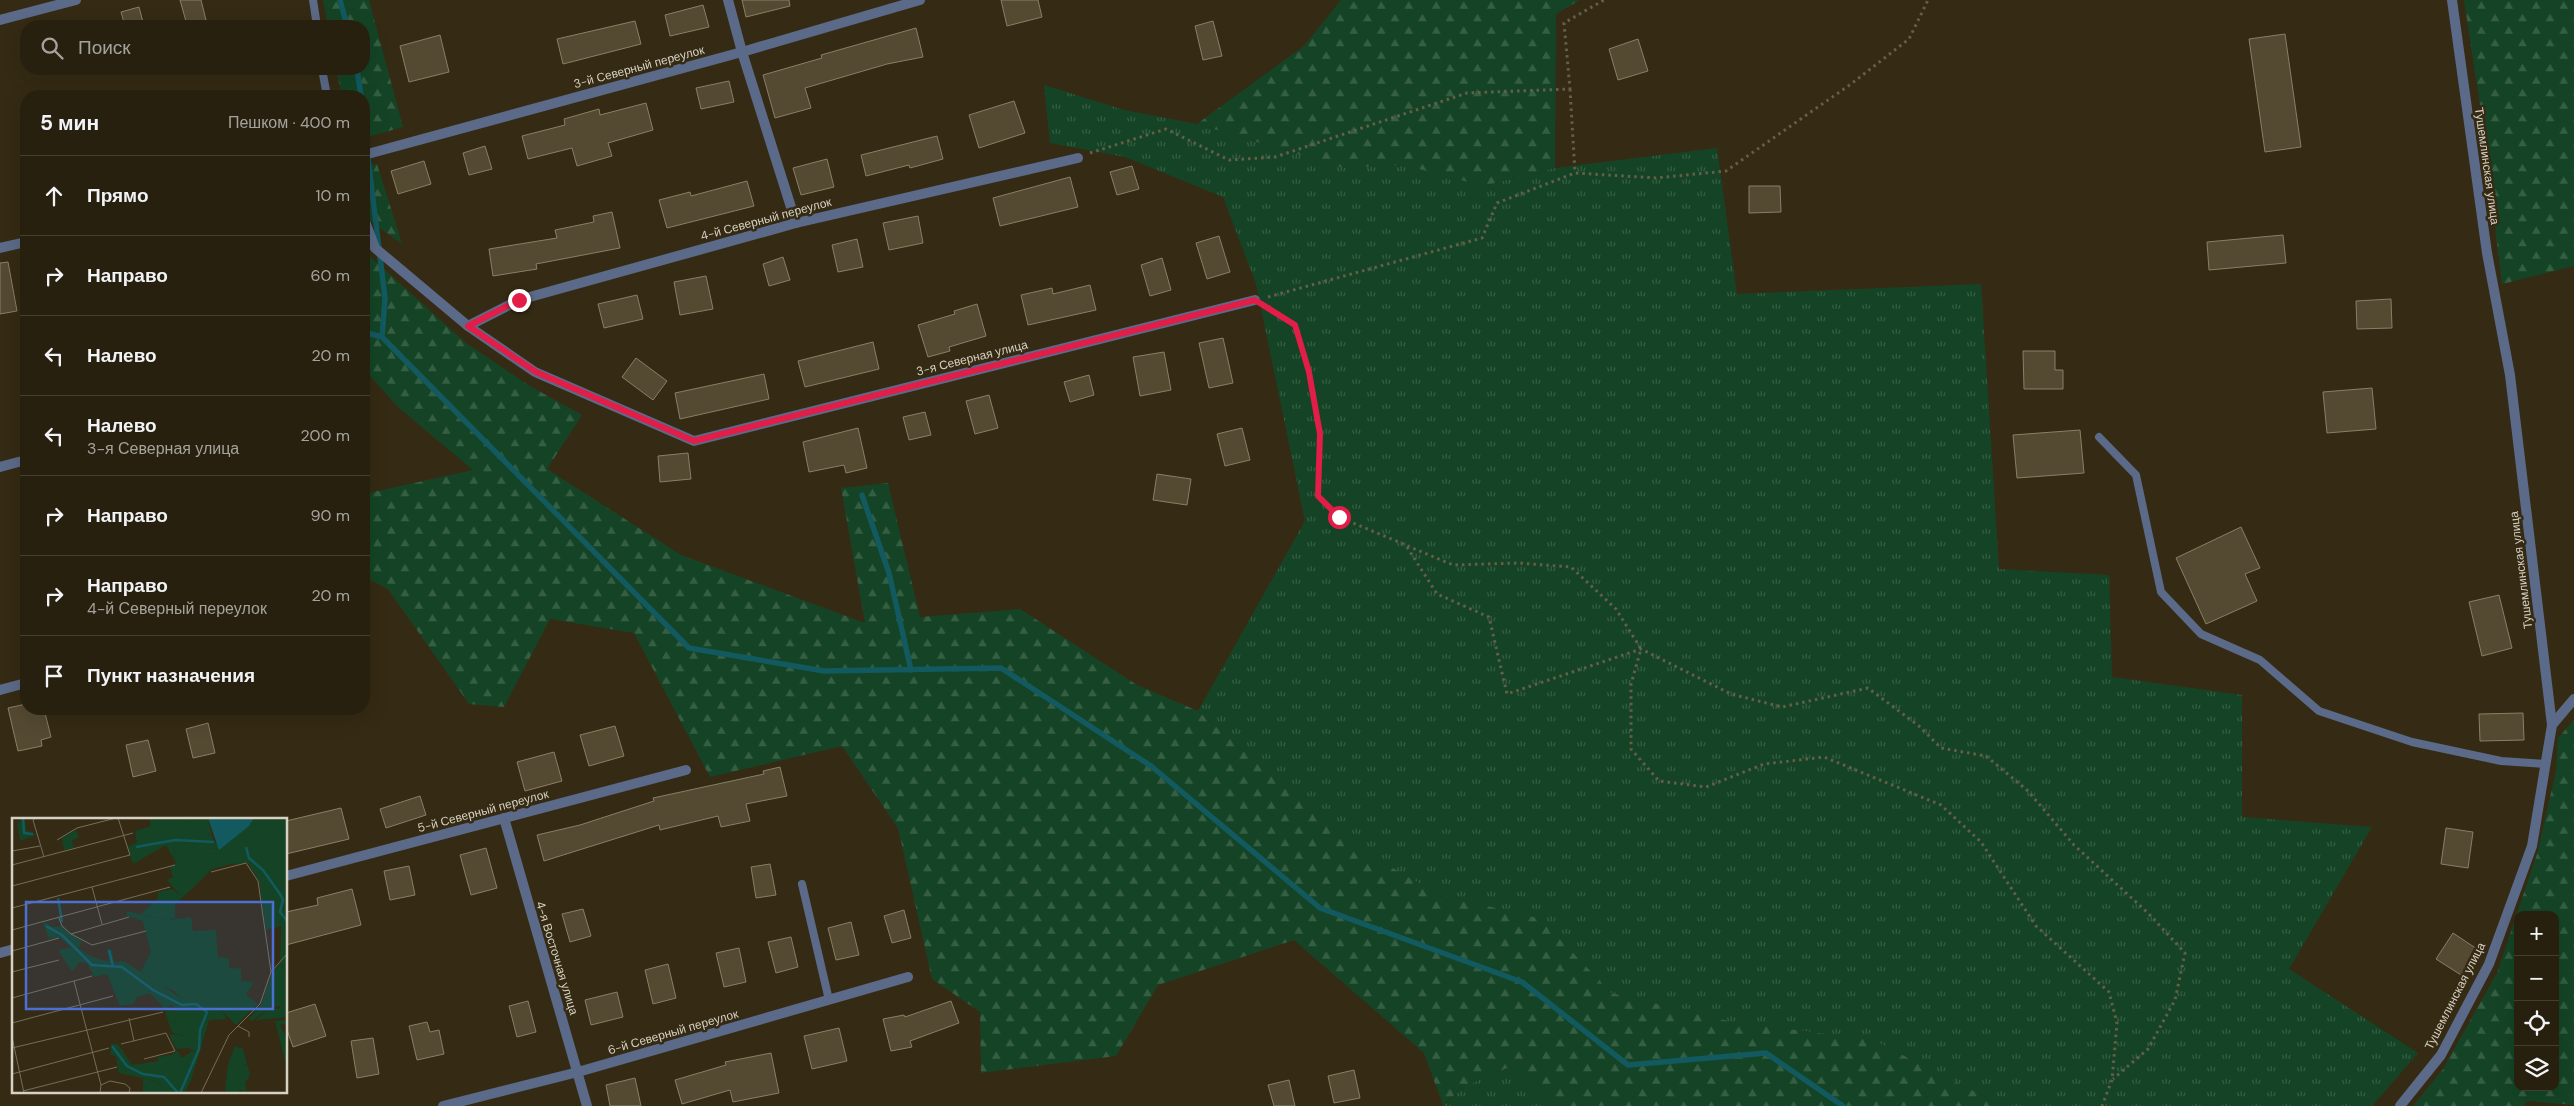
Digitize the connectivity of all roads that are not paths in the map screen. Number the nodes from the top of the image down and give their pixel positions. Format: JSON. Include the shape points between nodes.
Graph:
{"nodes":[{"id":1,"x":76,"y":0,"type":"edge"},
{"id":2,"x":313,"y":0,"type":"edge"},
{"id":3,"x":728,"y":0,"type":"edge"},
{"id":4,"x":920,"y":0,"type":"edge"},
{"id":5,"x":2452,"y":0,"type":"edge"},
{"id":6,"x":0,"y":20,"type":"edge"},
{"id":7,"x":316,"y":20,"type":"edge"},
{"id":8,"x":742,"y":52,"type":"junction"},
{"id":9,"x":323,"y":75,"type":"edge"},
{"id":10,"x":326,"y":90,"type":"edge"},
{"id":11,"x":370,"y":153,"type":"edge"},
{"id":12,"x":1078,"y":158,"type":"road end"},
{"id":13,"x":796,"y":223,"type":"junction"},
{"id":14,"x":370,"y":235,"type":"edge"},
{"id":15,"x":20,"y":243,"type":"edge"},
{"id":16,"x":0,"y":248,"type":"edge"},
{"id":17,"x":1255,"y":300,"type":"road end"},
{"id":18,"x":468,"y":326,"type":"junction"},
{"id":19,"x":2100,"y":437,"type":"dead end"},
{"id":20,"x":20,"y":462,"type":"edge"},
{"id":21,"x":0,"y":467,"type":"edge"},
{"id":22,"x":20,"y":685,"type":"edge"},
{"id":23,"x":0,"y":690,"type":"edge"},
{"id":24,"x":2574,"y":699,"type":"edge"},
{"id":25,"x":2552,"y":725,"type":"junction"},
{"id":26,"x":2546,"y":764,"type":"junction"},
{"id":27,"x":686,"y":770,"type":"dead end"},
{"id":28,"x":504,"y":818,"type":"junction"},
{"id":29,"x":288,"y":875,"type":"edge"},
{"id":30,"x":802,"y":884,"type":"dead end"},
{"id":31,"x":908,"y":977,"type":"dead end"},
{"id":32,"x":829,"y":1000,"type":"junction"},
{"id":33,"x":578,"y":1072,"type":"junction"},
{"id":34,"x":443,"y":1106,"type":"edge"},
{"id":35,"x":587,"y":1106,"type":"edge"},
{"id":36,"x":2400,"y":1106,"type":"edge"}],
"edges":[{"from":1,"to":6,"type":"street"},
{"from":2,"to":7,"type":"lane"},
{"from":3,"to":8,"type":"street"},
{"from":4,"to":8,"type":"street","name":"3-й Северный переулок"},
{"from":5,"to":25,"type":"street","name":"Тушемлинская улица","via":[[2487,253],[2510,375]]},
{"from":8,"to":11,"type":"street","name":"3-й Северный переулок"},
{"from":8,"to":13,"type":"street"},
{"from":9,"to":10,"type":"lane"},
{"from":12,"to":13,"type":"street","name":"4-й Северный переулок"},
{"from":13,"to":18,"type":"street","name":"4-й Северный переулок","via":[[519,300]]},
{"from":14,"to":18,"type":"street","via":[[375,248]]},
{"from":15,"to":16,"type":"street"},
{"from":17,"to":18,"type":"street","name":"3-я Северная улица","via":[[694,441],[536,372]]},
{"from":19,"to":26,"type":"lane","via":[[2136,475],[2161,592],[2201,634],[2260,660],[2320,711],[2412,742],[2501,761]]},
{"from":20,"to":21,"type":"street"},
{"from":22,"to":23,"type":"street"},
{"from":24,"to":25,"type":"street"},
{"from":25,"to":26,"type":"street","name":"Тушемлинская улица"},
{"from":26,"to":36,"type":"street","name":"Тушемлинская улица","via":[[2532,846],[2489,964],[2441,1055]]},
{"from":27,"to":28,"type":"street","name":"5-й Северный переулок"},
{"from":28,"to":29,"type":"street","name":"5-й Северный переулок"},
{"from":28,"to":33,"type":"street","name":"4-я Восточная улица"},
{"from":30,"to":32,"type":"lane"},
{"from":31,"to":32,"type":"street","name":"6-й Северный переулок"},
{"from":32,"to":33,"type":"street","name":"6-й Северный переулок"},
{"from":33,"to":34,"type":"street","name":"6-й Северный переулок"},
{"from":33,"to":35,"type":"street","name":"4-я Восточная улица"}]}
